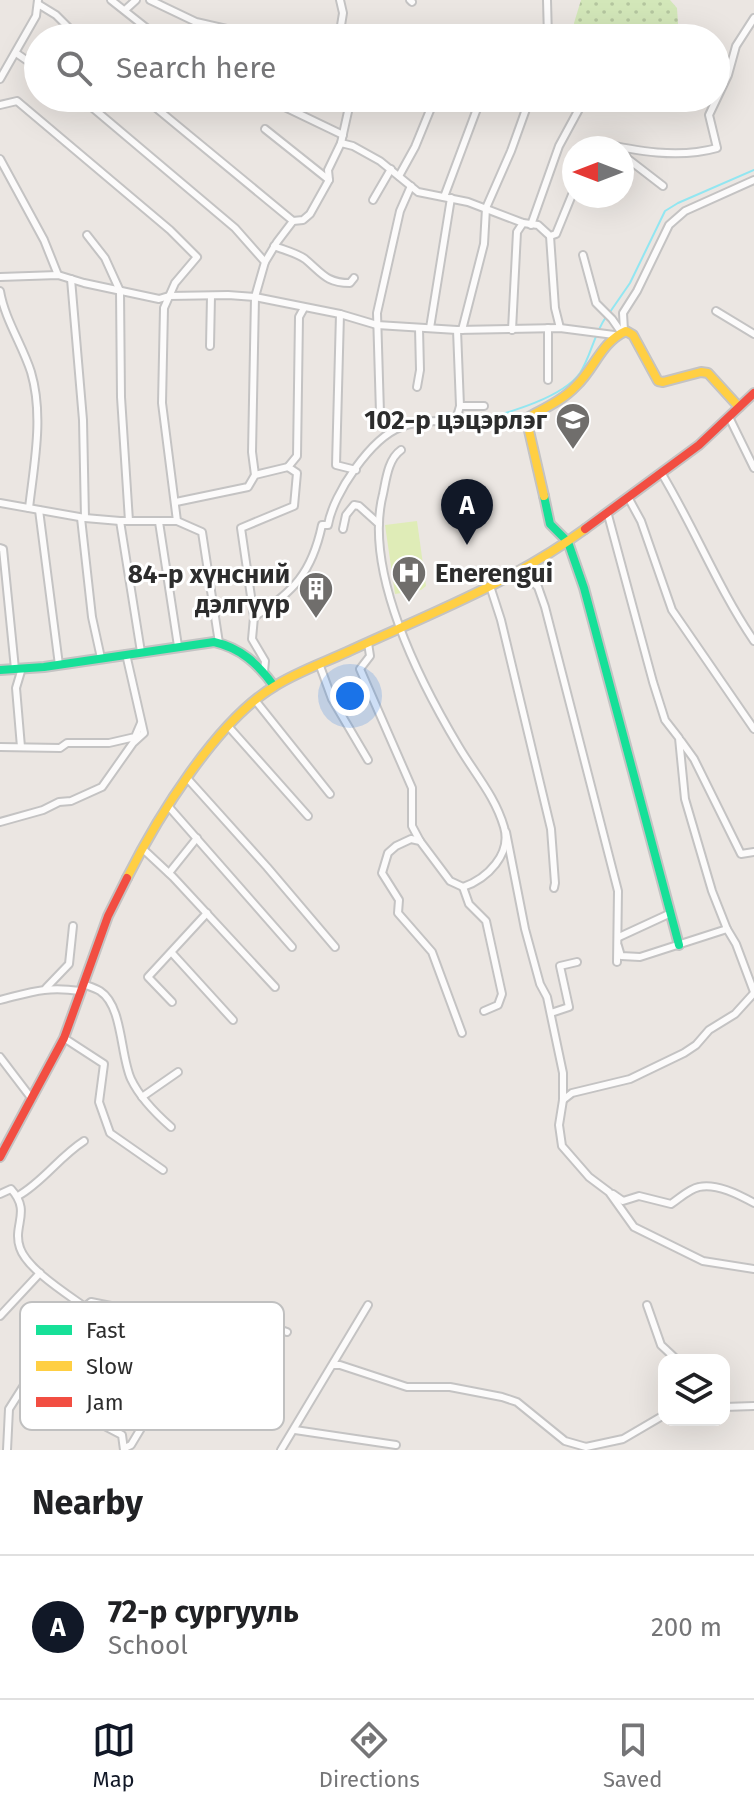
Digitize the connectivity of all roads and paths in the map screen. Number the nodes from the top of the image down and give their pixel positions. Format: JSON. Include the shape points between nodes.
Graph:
{"nodes":[{"id":1,"x":111,"y":0,"type":"edge"},
{"id":2,"x":136,"y":0,"type":"edge"},
{"id":3,"x":150,"y":0,"type":"edge"},
{"id":4,"x":340,"y":0,"type":"edge"},
{"id":5,"x":547,"y":0,"type":"edge"},
{"id":6,"x":38,"y":2,"type":"edge"},
{"id":7,"x":125,"y":10,"type":"junction"},
{"id":8,"x":754,"y":18,"type":"edge"},
{"id":9,"x":32,"y":24,"type":"edge"},
{"id":10,"x":65,"y":24,"type":"edge"},
{"id":11,"x":142,"y":24,"type":"edge"},
{"id":12,"x":205,"y":24,"type":"edge"},
{"id":13,"x":341,"y":24,"type":"edge"},
{"id":14,"x":548,"y":24,"type":"edge"},
{"id":15,"x":24,"y":38,"type":"edge"},
{"id":16,"x":16,"y":53,"type":"junction"},
{"id":17,"x":24,"y":58,"type":"edge"},
{"id":18,"x":730,"y":68,"type":"edge"},
{"id":19,"x":0,"y":79,"type":"edge"},
{"id":20,"x":0,"y":105,"type":"edge"},
{"id":21,"x":24,"y":107,"type":"edge"},
{"id":22,"x":30,"y":112,"type":"edge"},
{"id":23,"x":98,"y":112,"type":"edge"},
{"id":24,"x":161,"y":112,"type":"edge"},
{"id":25,"x":292,"y":112,"type":"edge"},
{"id":26,"x":348,"y":112,"type":"edge"},
{"id":27,"x":429,"y":112,"type":"edge"},
{"id":28,"x":476,"y":112,"type":"edge"},
{"id":29,"x":522,"y":112,"type":"edge"},
{"id":30,"x":577,"y":112,"type":"edge"},
{"id":31,"x":710,"y":112,"type":"edge"},
{"id":32,"x":265,"y":129,"type":"dead end"},
{"id":33,"x":342,"y":139,"type":"junction"},
{"id":34,"x":634,"y":149,"type":"edge"},
{"id":35,"x":0,"y":159,"type":"edge"},
{"id":36,"x":634,"y":164,"type":"edge"},
{"id":37,"x":391,"y":169,"type":"junction"},
{"id":38,"x":399,"y":176,"type":"junction"},
{"id":39,"x":329,"y":180,"type":"junction"},
{"id":40,"x":754,"y":180,"type":"edge"},
{"id":41,"x":411,"y":186,"type":"junction"},
{"id":42,"x":663,"y":186,"type":"dead end"},
{"id":43,"x":448,"y":198,"type":"junction"},
{"id":44,"x":373,"y":200,"type":"dead end"},
{"id":45,"x":486,"y":208,"type":"junction"},
{"id":46,"x":567,"y":208,"type":"edge"},
{"id":47,"x":293,"y":221,"type":"junction"},
{"id":48,"x":527,"y":224,"type":"junction"},
{"id":49,"x":87,"y":235,"type":"dead end"},
{"id":50,"x":550,"y":236,"type":"junction"},
{"id":51,"x":274,"y":246,"type":"junction"},
{"id":52,"x":583,"y":255,"type":"dead end"},
{"id":53,"x":265,"y":262,"type":"junction"},
{"id":54,"x":58,"y":275,"type":"junction"},
{"id":55,"x":0,"y":277,"type":"edge"},
{"id":56,"x":354,"y":278,"type":"dead end"},
{"id":57,"x":71,"y":279,"type":"junction"},
{"id":58,"x":0,"y":291,"type":"edge"},
{"id":59,"x":120,"y":291,"type":"junction"},
{"id":60,"x":169,"y":296,"type":"junction"},
{"id":61,"x":211,"y":296,"type":"junction"},
{"id":62,"x":255,"y":297,"type":"junction"},
{"id":63,"x":304,"y":308,"type":"junction"},
{"id":64,"x":716,"y":311,"type":"dead end"},
{"id":65,"x":340,"y":314,"type":"junction"},
{"id":66,"x":377,"y":325,"type":"junction"},
{"id":67,"x":419,"y":328,"type":"junction"},
{"id":68,"x":430,"y":328,"type":"junction"},
{"id":69,"x":548,"y":328,"type":"junction"},
{"id":70,"x":560,"y":328,"type":"junction"},
{"id":71,"x":460,"y":330,"type":"junction"},
{"id":72,"x":512,"y":330,"type":"junction"},
{"id":73,"x":620,"y":333,"type":"junction"},
{"id":74,"x":754,"y":334,"type":"edge"},
{"id":75,"x":210,"y":346,"type":"dead end"},
{"id":76,"x":548,"y":380,"type":"dead end"},
{"id":77,"x":417,"y":387,"type":"dead end"},
{"id":78,"x":754,"y":393,"type":"edge"},
{"id":79,"x":460,"y":406,"type":"junction"},
{"id":80,"x":484,"y":406,"type":"dead end"},
{"id":81,"x":739,"y":407,"type":"junction"},
{"id":82,"x":380,"y":413,"type":"dead end"},
{"id":83,"x":729,"y":417,"type":"junction"},
{"id":84,"x":401,"y":450,"type":"dead end"},
{"id":85,"x":288,"y":467,"type":"junction"},
{"id":86,"x":754,"y":468,"type":"edge"},
{"id":87,"x":356,"y":470,"type":"junction"},
{"id":88,"x":662,"y":474,"type":"junction"},
{"id":89,"x":255,"y":475,"type":"junction"},
{"id":90,"x":629,"y":499,"type":"junction"},
{"id":91,"x":176,"y":502,"type":"junction"},
{"id":92,"x":0,"y":503,"type":"edge"},
{"id":93,"x":29,"y":508,"type":"junction"},
{"id":94,"x":39,"y":510,"type":"junction"},
{"id":95,"x":608,"y":515,"type":"junction"},
{"id":96,"x":83,"y":518,"type":"junction"},
{"id":97,"x":120,"y":521,"type":"junction"},
{"id":98,"x":129,"y":521,"type":"junction"},
{"id":99,"x":177,"y":521,"type":"junction"},
{"id":100,"x":159,"y":522,"type":"junction"},
{"id":101,"x":379,"y":524,"type":"junction"},
{"id":102,"x":343,"y":529,"type":"dead end"},
{"id":103,"x":568,"y":542,"type":"junction"},
{"id":104,"x":0,"y":548,"type":"edge"},
{"id":105,"x":520,"y":570,"type":"junction"},
{"id":106,"x":290,"y":580,"type":"dead end"},
{"id":107,"x":490,"y":586,"type":"junction"},
{"id":108,"x":293,"y":588,"type":"junction"},
{"id":109,"x":254,"y":617,"type":"junction"},
{"id":110,"x":398,"y":628,"type":"junction"},
{"id":111,"x":754,"y":641,"type":"edge"},
{"id":112,"x":219,"y":643,"type":"junction"},
{"id":113,"x":368,"y":643,"type":"junction"},
{"id":114,"x":178,"y":646,"type":"junction"},
{"id":115,"x":141,"y":652,"type":"junction"},
{"id":116,"x":126,"y":654,"type":"junction"},
{"id":117,"x":101,"y":658,"type":"junction"},
{"id":118,"x":59,"y":665,"type":"junction"},
{"id":119,"x":320,"y":666,"type":"junction"},
{"id":120,"x":18,"y":669,"type":"junction"},
{"id":121,"x":0,"y":670,"type":"edge"},
{"id":122,"x":264,"y":673,"type":"junction"},
{"id":123,"x":274,"y":686,"type":"junction"},
{"id":124,"x":255,"y":700,"type":"junction"},
{"id":125,"x":141,"y":723,"type":"junction"},
{"id":126,"x":228,"y":726,"type":"junction"},
{"id":127,"x":754,"y":729,"type":"edge"},
{"id":128,"x":679,"y":738,"type":"junction"},
{"id":129,"x":0,"y":747,"type":"edge"},
{"id":130,"x":21,"y":747,"type":"junction"},
{"id":131,"x":368,"y":760,"type":"dead end"},
{"id":132,"x":187,"y":778,"type":"junction"},
{"id":133,"x":330,"y":794,"type":"dead end"},
{"id":134,"x":169,"y":807,"type":"junction"},
{"id":135,"x":308,"y":816,"type":"dead end"},
{"id":136,"x":0,"y":822,"type":"edge"},
{"id":137,"x":505,"y":829,"type":"junction"},
{"id":138,"x":197,"y":838,"type":"junction"},
{"id":139,"x":420,"y":841,"type":"junction"},
{"id":140,"x":143,"y":849,"type":"junction"},
{"id":141,"x":754,"y":852,"type":"edge"},
{"id":142,"x":169,"y":873,"type":"junction"},
{"id":143,"x":463,"y":887,"type":"junction"},
{"id":144,"x":554,"y":888,"type":"dead end"},
{"id":145,"x":207,"y":913,"type":"junction"},
{"id":146,"x":671,"y":913,"type":"junction"},
{"id":147,"x":73,"y":926,"type":"dead end"},
{"id":148,"x":727,"y":929,"type":"junction"},
{"id":149,"x":619,"y":937,"type":"junction"},
{"id":150,"x":679,"y":945,"type":"junction"},
{"id":151,"x":618,"y":946,"type":"junction"},
{"id":152,"x":292,"y":947,"type":"dead end"},
{"id":153,"x":335,"y":947,"type":"dead end"},
{"id":154,"x":172,"y":953,"type":"junction"},
{"id":155,"x":577,"y":962,"type":"dead end"},
{"id":156,"x":617,"y":962,"type":"dead end"},
{"id":157,"x":275,"y":987,"type":"dead end"},
{"id":158,"x":46,"y":988,"type":"junction"},
{"id":159,"x":81,"y":988,"type":"junction"},
{"id":160,"x":754,"y":992,"type":"edge"},
{"id":161,"x":1,"y":998,"type":"edge"},
{"id":162,"x":172,"y":1002,"type":"dead end"},
{"id":163,"x":484,"y":1011,"type":"dead end"},
{"id":164,"x":551,"y":1013,"type":"junction"},
{"id":165,"x":233,"y":1020,"type":"dead end"},
{"id":166,"x":462,"y":1033,"type":"dead end"},
{"id":167,"x":64,"y":1038,"type":"junction"},
{"id":168,"x":0,"y":1057,"type":"edge"},
{"id":169,"x":178,"y":1072,"type":"dead end"},
{"id":170,"x":142,"y":1097,"type":"junction"},
{"id":171,"x":32,"y":1099,"type":"junction"},
{"id":172,"x":563,"y":1100,"type":"junction"},
{"id":173,"x":171,"y":1127,"type":"dead end"},
{"id":174,"x":84,"y":1141,"type":"dead end"},
{"id":175,"x":3,"y":1144,"type":"edge"},
{"id":176,"x":0,"y":1157,"type":"edge"},
{"id":177,"x":163,"y":1170,"type":"dead end"},
{"id":178,"x":609,"y":1192,"type":"junction"},
{"id":179,"x":0,"y":1194,"type":"edge"},
{"id":180,"x":18,"y":1196,"type":"junction"},
{"id":181,"x":754,"y":1203,"type":"edge"},
{"id":182,"x":754,"y":1269,"type":"edge"},
{"id":183,"x":40,"y":1273,"type":"junction"},
{"id":184,"x":78,"y":1302,"type":"edge"},
{"id":185,"x":368,"y":1305,"type":"dead end"},
{"id":186,"x":647,"y":1305,"type":"dead end"},
{"id":187,"x":0,"y":1316,"type":"edge"},
{"id":188,"x":284,"y":1331,"type":"edge"},
{"id":189,"x":287,"y":1332,"type":"dead end"},
{"id":190,"x":671,"y":1354,"type":"edge"},
{"id":191,"x":333,"y":1365,"type":"junction"},
{"id":192,"x":20,"y":1391,"type":"edge"},
{"id":193,"x":754,"y":1406,"type":"edge"},
{"id":194,"x":730,"y":1407,"type":"edge"},
{"id":195,"x":658,"y":1419,"type":"edge"},
{"id":196,"x":112,"y":1430,"type":"edge"},
{"id":197,"x":138,"y":1430,"type":"edge"},
{"id":198,"x":295,"y":1430,"type":"junction"},
{"id":199,"x":396,"y":1445,"type":"dead end"},
{"id":200,"x":125,"y":1449,"type":"edge"},
{"id":201,"x":7,"y":1450,"type":"edge"},
{"id":202,"x":281,"y":1450,"type":"edge"}],
"edges":[{"from":1,"to":7,"type":"street"},
{"from":2,"to":7,"type":"street"},
{"from":3,"to":12,"type":"street"},
{"from":4,"to":13,"type":"street"},
{"from":5,"to":14,"type":"street"},
{"from":6,"to":9,"type":"street"},
{"from":6,"to":10,"type":"street"},
{"from":7,"to":11,"type":"street"},
{"from":8,"to":18,"type":"street","via":[[736,46]]},
{"from":15,"to":16,"type":"street"},
{"from":16,"to":17,"type":"street"},
{"from":16,"to":19,"type":"street"},
{"from":20,"to":21,"type":"street","via":[[17,101]]},
{"from":22,"to":60,"type":"street","via":[[197,257]]},
{"from":23,"to":53,"type":"street","via":[[235,228]]},
{"from":24,"to":47,"type":"street"},
{"from":25,"to":33,"type":"street"},
{"from":26,"to":33,"type":"street"},
{"from":27,"to":38,"type":"street"},
{"from":28,"to":43,"type":"street"},
{"from":29,"to":45,"type":"street"},
{"from":30,"to":48,"type":"street"},
{"from":31,"to":34,"type":"street","via":[[717,148],[674,154]]},
{"from":32,"to":39,"type":"street"},
{"from":33,"to":37,"type":"street"},
{"from":33,"to":39,"type":"street"},
{"from":35,"to":54,"type":"street"},
{"from":36,"to":42,"type":"street"},
{"from":37,"to":38,"type":"street"},
{"from":37,"to":44,"type":"street"},
{"from":38,"to":41,"type":"street"},
{"from":39,"to":47,"type":"street","via":[[310,214]]},
{"from":40,"to":73,"type":"street","via":[[685,211],[669,225],[623,313]]},
{"from":41,"to":43,"type":"street"},
{"from":41,"to":66,"type":"street","via":[[400,211]]},
{"from":43,"to":45,"type":"street"},
{"from":43,"to":68,"type":"street"},
{"from":45,"to":48,"type":"street"},
{"from":45,"to":71,"type":"street","via":[[484,244]]},
{"from":46,"to":50,"type":"street","via":[[556,234]]},
{"from":47,"to":51,"type":"street"},
{"from":48,"to":50,"type":"street","via":[[538,225]]},
{"from":48,"to":72,"type":"street","via":[[517,232]]},
{"from":49,"to":59,"type":"street"},
{"from":50,"to":70,"type":"street"},
{"from":51,"to":53,"type":"street"},
{"from":51,"to":56,"type":"street","via":[[304,258],[321,276],[341,283]]},
{"from":52,"to":73,"type":"street","via":[[596,303]]},
{"from":53,"to":62,"type":"street"},
{"from":54,"to":55,"type":"street"},
{"from":54,"to":57,"type":"street"},
{"from":57,"to":59,"type":"street"},
{"from":57,"to":96,"type":"street","via":[[83,420]]},
{"from":58,"to":93,"type":"street","via":[[32,376],[37,420]]},
{"from":59,"to":60,"type":"street"},
{"from":59,"to":98,"type":"street"},
{"from":60,"to":61,"type":"street"},
{"from":60,"to":91,"type":"street","via":[[164,308],[162,403]]},
{"from":61,"to":62,"type":"street"},
{"from":61,"to":75,"type":"street"},
{"from":62,"to":63,"type":"street"},
{"from":62,"to":89,"type":"street"},
{"from":63,"to":65,"type":"street"},
{"from":63,"to":85,"type":"street","via":[[299,317],[297,456]]},
{"from":64,"to":74,"type":"street"},
{"from":65,"to":66,"type":"street"},
{"from":65,"to":87,"type":"street","via":[[336,465]]},
{"from":66,"to":67,"type":"street"},
{"from":66,"to":82,"type":"street"},
{"from":67,"to":68,"type":"street"},
{"from":67,"to":77,"type":"street"},
{"from":68,"to":71,"type":"street"},
{"from":69,"to":70,"type":"street"},
{"from":69,"to":72,"type":"street"},
{"from":69,"to":76,"type":"street"},
{"from":70,"to":73,"type":"street"},
{"from":71,"to":72,"type":"street"},
{"from":71,"to":79,"type":"street"},
{"from":73,"to":81,"type":"main road","via":[[631,333],[658,381],[708,373]]},
{"from":73,"to":103,"type":"main road","via":[[601,349],[580,382],[527,422],[550,524]]},
{"from":78,"to":81,"type":"main road"},
{"from":79,"to":80,"type":"street"},
{"from":79,"to":87,"type":"street","via":[[456,420],[392,430]]},
{"from":81,"to":83,"type":"main road"},
{"from":83,"to":86,"type":"street"},
{"from":83,"to":88,"type":"main road"},
{"from":84,"to":101,"type":"street","via":[[387,473]]},
{"from":85,"to":89,"type":"street"},
{"from":85,"to":109,"type":"street","via":[[297,473],[294,506],[241,528]]},
{"from":87,"to":108,"type":"street","via":[[331,509],[328,525],[322,525],[317,549]]},
{"from":88,"to":90,"type":"main road"},
{"from":88,"to":111,"type":"street"},
{"from":89,"to":91,"type":"street","via":[[248,487]]},
{"from":90,"to":95,"type":"main road"},
{"from":90,"to":127,"type":"street","via":[[672,610]]},
{"from":91,"to":99,"type":"street"},
{"from":92,"to":93,"type":"street"},
{"from":93,"to":94,"type":"street"},
{"from":94,"to":96,"type":"street"},
{"from":94,"to":118,"type":"street"},
{"from":95,"to":103,"type":"main road"},
{"from":95,"to":128,"type":"street","via":[[648,668],[665,720]]},
{"from":96,"to":97,"type":"street"},
{"from":96,"to":117,"type":"street"},
{"from":97,"to":98,"type":"street"},
{"from":97,"to":115,"type":"street"},
{"from":98,"to":100,"type":"street"},
{"from":99,"to":100,"type":"street"},
{"from":99,"to":112,"type":"street","via":[[202,532]]},
{"from":100,"to":114,"type":"street"},
{"from":101,"to":102,"type":"street","via":[[354,505]]},
{"from":101,"to":110,"type":"street","via":[[381,559]]},
{"from":103,"to":105,"type":"main road"},
{"from":103,"to":146,"type":"main road"},
{"from":104,"to":120,"type":"street"},
{"from":105,"to":107,"type":"main road"},
{"from":105,"to":149,"type":"street","via":[[538,587],[552,633],[618,891]]},
{"from":106,"to":108,"type":"street"},
{"from":107,"to":110,"type":"main road"},
{"from":107,"to":144,"type":"street","via":[[551,829]]},
{"from":108,"to":109,"type":"street"},
{"from":109,"to":122,"type":"street","via":[[252,639],[265,661]]},
{"from":110,"to":113,"type":"main road"},
{"from":110,"to":137,"type":"street"},
{"from":112,"to":114,"type":"main road"},
{"from":112,"to":122,"type":"main road","via":[[243,652]]},
{"from":113,"to":119,"type":"main road"},
{"from":113,"to":139,"type":"street","via":[[370,656],[360,669],[412,788],[412,826]]},
{"from":114,"to":115,"type":"main road"},
{"from":115,"to":116,"type":"main road"},
{"from":116,"to":117,"type":"main road"},
{"from":116,"to":125,"type":"street"},
{"from":117,"to":118,"type":"main road"},
{"from":118,"to":120,"type":"main road"},
{"from":119,"to":123,"type":"main road"},
{"from":119,"to":131,"type":"street","via":[[332,699]]},
{"from":120,"to":121,"type":"main road"},
{"from":120,"to":130,"type":"street"},
{"from":122,"to":123,"type":"main road"},
{"from":123,"to":124,"type":"main road"},
{"from":124,"to":126,"type":"main road"},
{"from":124,"to":133,"type":"street"},
{"from":125,"to":130,"type":"street","via":[[135,737],[119,742]]},
{"from":125,"to":136,"type":"street","via":[[144,733],[102,787]]},
{"from":126,"to":132,"type":"main road"},
{"from":126,"to":135,"type":"street"},
{"from":128,"to":141,"type":"street","via":[[741,854]]},
{"from":128,"to":148,"type":"street","via":[[685,799]]},
{"from":129,"to":130,"type":"street"},
{"from":132,"to":134,"type":"main road"},
{"from":132,"to":153,"type":"street"},
{"from":134,"to":138,"type":"street"},
{"from":134,"to":140,"type":"main road"},
{"from":137,"to":143,"type":"street","via":[[501,855],[492,869]]},
{"from":137,"to":164,"type":"street","via":[[525,929]]},
{"from":138,"to":142,"type":"street"},
{"from":138,"to":152,"type":"street"},
{"from":139,"to":143,"type":"street","via":[[450,881]]},
{"from":139,"to":166,"type":"street","via":[[396,846],[382,873],[399,900],[398,913],[432,952]]},
{"from":140,"to":142,"type":"street"},
{"from":140,"to":159,"type":"main road","via":[[108,916]]},
{"from":142,"to":145,"type":"street"},
{"from":143,"to":163,"type":"street","via":[[469,904],[486,921],[502,994],[498,1005]]},
{"from":145,"to":154,"type":"street"},
{"from":145,"to":157,"type":"street"},
{"from":146,"to":149,"type":"street"},
{"from":146,"to":150,"type":"main road"},
{"from":147,"to":158,"type":"street","via":[[69,964]]},
{"from":148,"to":150,"type":"street"},
{"from":148,"to":160,"type":"street"},
{"from":149,"to":151,"type":"street"},
{"from":150,"to":151,"type":"street","via":[[627,958]]},
{"from":151,"to":156,"type":"street"},
{"from":154,"to":162,"type":"street","via":[[148,977]]},
{"from":154,"to":165,"type":"street"},
{"from":155,"to":164,"type":"street","via":[[560,966],[568,1009]]},
{"from":158,"to":159,"type":"street"},
{"from":158,"to":161,"type":"street"},
{"from":159,"to":167,"type":"main road"},
{"from":159,"to":170,"type":"street","via":[[100,991],[109,1000],[131,1079]]},
{"from":160,"to":172,"type":"street","via":[[735,1014],[672,1060]]},
{"from":164,"to":172,"type":"street"},
{"from":167,"to":171,"type":"main road"},
{"from":167,"to":177,"type":"street","via":[[104,1064],[99,1102],[110,1133]]},
{"from":168,"to":171,"type":"street"},
{"from":169,"to":170,"type":"street"},
{"from":170,"to":173,"type":"street"},
{"from":171,"to":175,"type":"main road"},
{"from":172,"to":178,"type":"street","via":[[562,1146]]},
{"from":174,"to":180,"type":"street"},
{"from":175,"to":176,"type":"main road"},
{"from":178,"to":181,"type":"street","via":[[623,1201],[639,1196],[671,1204],[699,1187],[713,1187]]},
{"from":178,"to":182,"type":"street","via":[[634,1227],[673,1248],[703,1261]]},
{"from":179,"to":180,"type":"street","via":[[11,1189]]},
{"from":180,"to":183,"type":"street","via":[[21,1251]]},
{"from":183,"to":184,"type":"street"},
{"from":183,"to":187,"type":"street"},
{"from":185,"to":191,"type":"street"},
{"from":186,"to":190,"type":"street","via":[[661,1345]]},
{"from":188,"to":189,"type":"street"},
{"from":191,"to":195,"type":"street","via":[[407,1387],[450,1387],[502,1397],[517,1402],[565,1441],[586,1447],[623,1439]]},
{"from":191,"to":198,"type":"street"},
{"from":192,"to":201,"type":"street","via":[[9,1409]]},
{"from":193,"to":194,"type":"street"},
{"from":196,"to":200,"type":"street","via":[[122,1435]]},
{"from":197,"to":200,"type":"street"},
{"from":198,"to":199,"type":"street"},
{"from":198,"to":202,"type":"street"}]}
